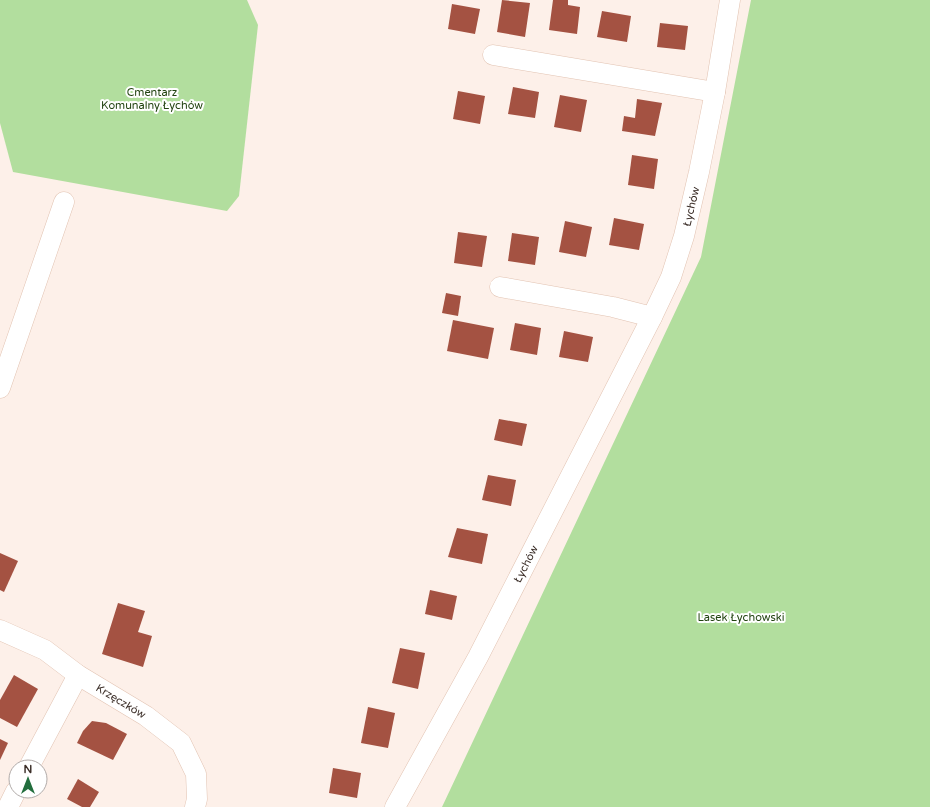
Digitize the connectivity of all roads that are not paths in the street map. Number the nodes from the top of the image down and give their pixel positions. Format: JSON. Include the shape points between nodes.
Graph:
{"nodes":[{"id":1,"x":730,"y":0,"type":"edge"},
{"id":2,"x":493,"y":55,"type":"dead end"},
{"id":3,"x":715,"y":92,"type":"junction"},
{"id":4,"x":64,"y":202,"type":"dead end"},
{"id":5,"x":500,"y":287,"type":"dead end"},
{"id":6,"x":652,"y":318,"type":"junction"},
{"id":7,"x":0,"y":388,"type":"edge"},
{"id":8,"x":0,"y":630,"type":"edge"},
{"id":9,"x":78,"y":675,"type":"junction"},
{"id":10,"x":33,"y":759,"type":"edge"},
{"id":11,"x":195,"y":807,"type":"edge"},
{"id":12,"x":395,"y":807,"type":"edge"}],
"edges":[{"from":1,"to":3,"type":"street","name":"Łychów"},
{"from":2,"to":3,"type":"street"},
{"from":3,"to":6,"type":"street","name":"Łychów","via":[[684,236],[671,277]]},
{"from":4,"to":7,"type":"street"},
{"from":5,"to":6,"type":"street","via":[[613,307]]},
{"from":6,"to":12,"type":"street","name":"Łychów","via":[[478,657]]},
{"from":8,"to":9,"type":"street","name":"Krzęczków","via":[[45,650]]},
{"from":9,"to":10,"type":"street"},
{"from":9,"to":11,"type":"street","name":"Krzęczków","via":[[146,716],[181,743],[196,774]]}]}
